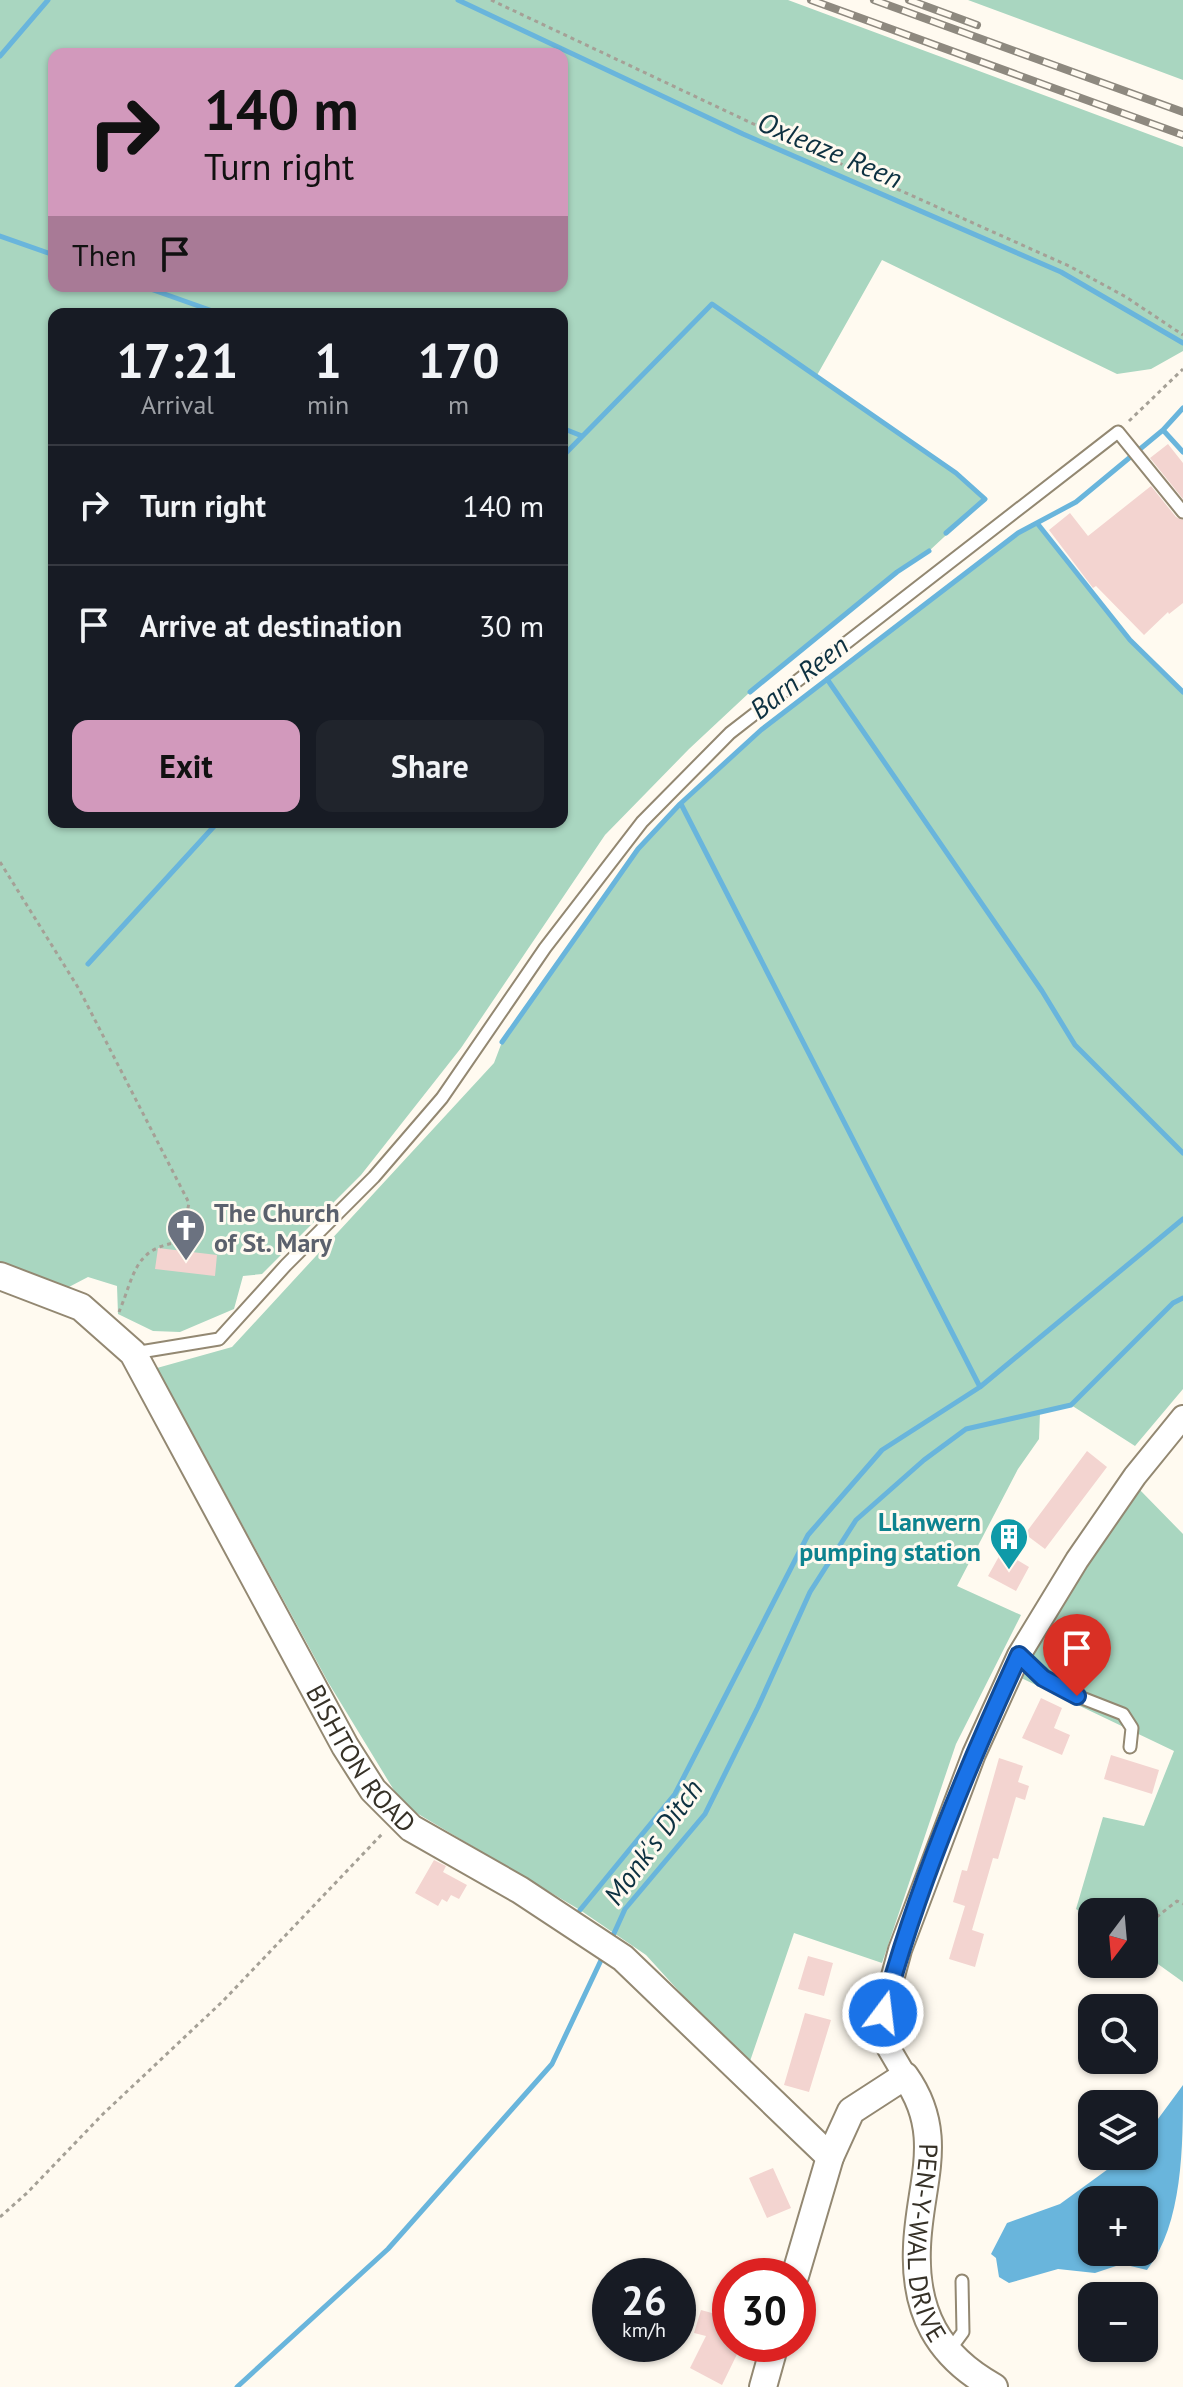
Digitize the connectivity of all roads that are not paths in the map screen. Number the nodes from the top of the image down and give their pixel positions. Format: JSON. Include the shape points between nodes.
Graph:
{"nodes":[{"id":1,"x":1183,"y":512,"type":"edge"},
{"id":2,"x":0,"y":1276,"type":"edge"},
{"id":3,"x":133,"y":1353,"type":"junction"},
{"id":4,"x":1183,"y":1417,"type":"edge"},
{"id":5,"x":1019,"y":1655,"type":"junction"},
{"id":6,"x":1130,"y":1747,"type":"dead end"},
{"id":7,"x":905,"y":2076,"type":"junction"},
{"id":8,"x":830,"y":2157,"type":"junction"},
{"id":9,"x":800,"y":2258,"type":"edge"},
{"id":10,"x":962,"y":2281,"type":"dead end"},
{"id":11,"x":947,"y":2353,"type":"junction"},
{"id":12,"x":770,"y":2362,"type":"edge"},
{"id":13,"x":763,"y":2387,"type":"edge"},
{"id":14,"x":994,"y":2387,"type":"edge"}],
"edges":[{"from":1,"to":3,"type":"lane","via":[[1118,432],[730,733],[642,822],[545,948],[442,1098],[219,1339]]},
{"from":2,"to":3,"type":"street","name":"BISHTON ROAD","via":[[81,1307]]},
{"from":3,"to":8,"type":"street","name":"BISHTON ROAD","via":[[373,1790],[411,1828],[520,1890],[623,1958]]},
{"from":4,"to":5,"type":"street","via":[[1085,1548]]},
{"from":5,"to":6,"type":"lane","via":[[1043,1678],[1123,1714],[1132,1728]]},
{"from":5,"to":7,"type":"street","via":[[974,1754],[900,1950],[883,2013],[888,2047]]},
{"from":7,"to":8,"type":"street","via":[[851,2111]]},
{"from":7,"to":11,"type":"street","name":"PEN-Y-WAL DRIVE","via":[[917,2092],[929,2127],[929,2168],[917,2247],[920,2295]]},
{"from":8,"to":9,"type":"street"},
{"from":10,"to":11,"type":"lane","via":[[963,2332]]},
{"from":11,"to":14,"type":"street","name":"PEN-Y-WAL DRIVE"},
{"from":12,"to":13,"type":"street"}]}
